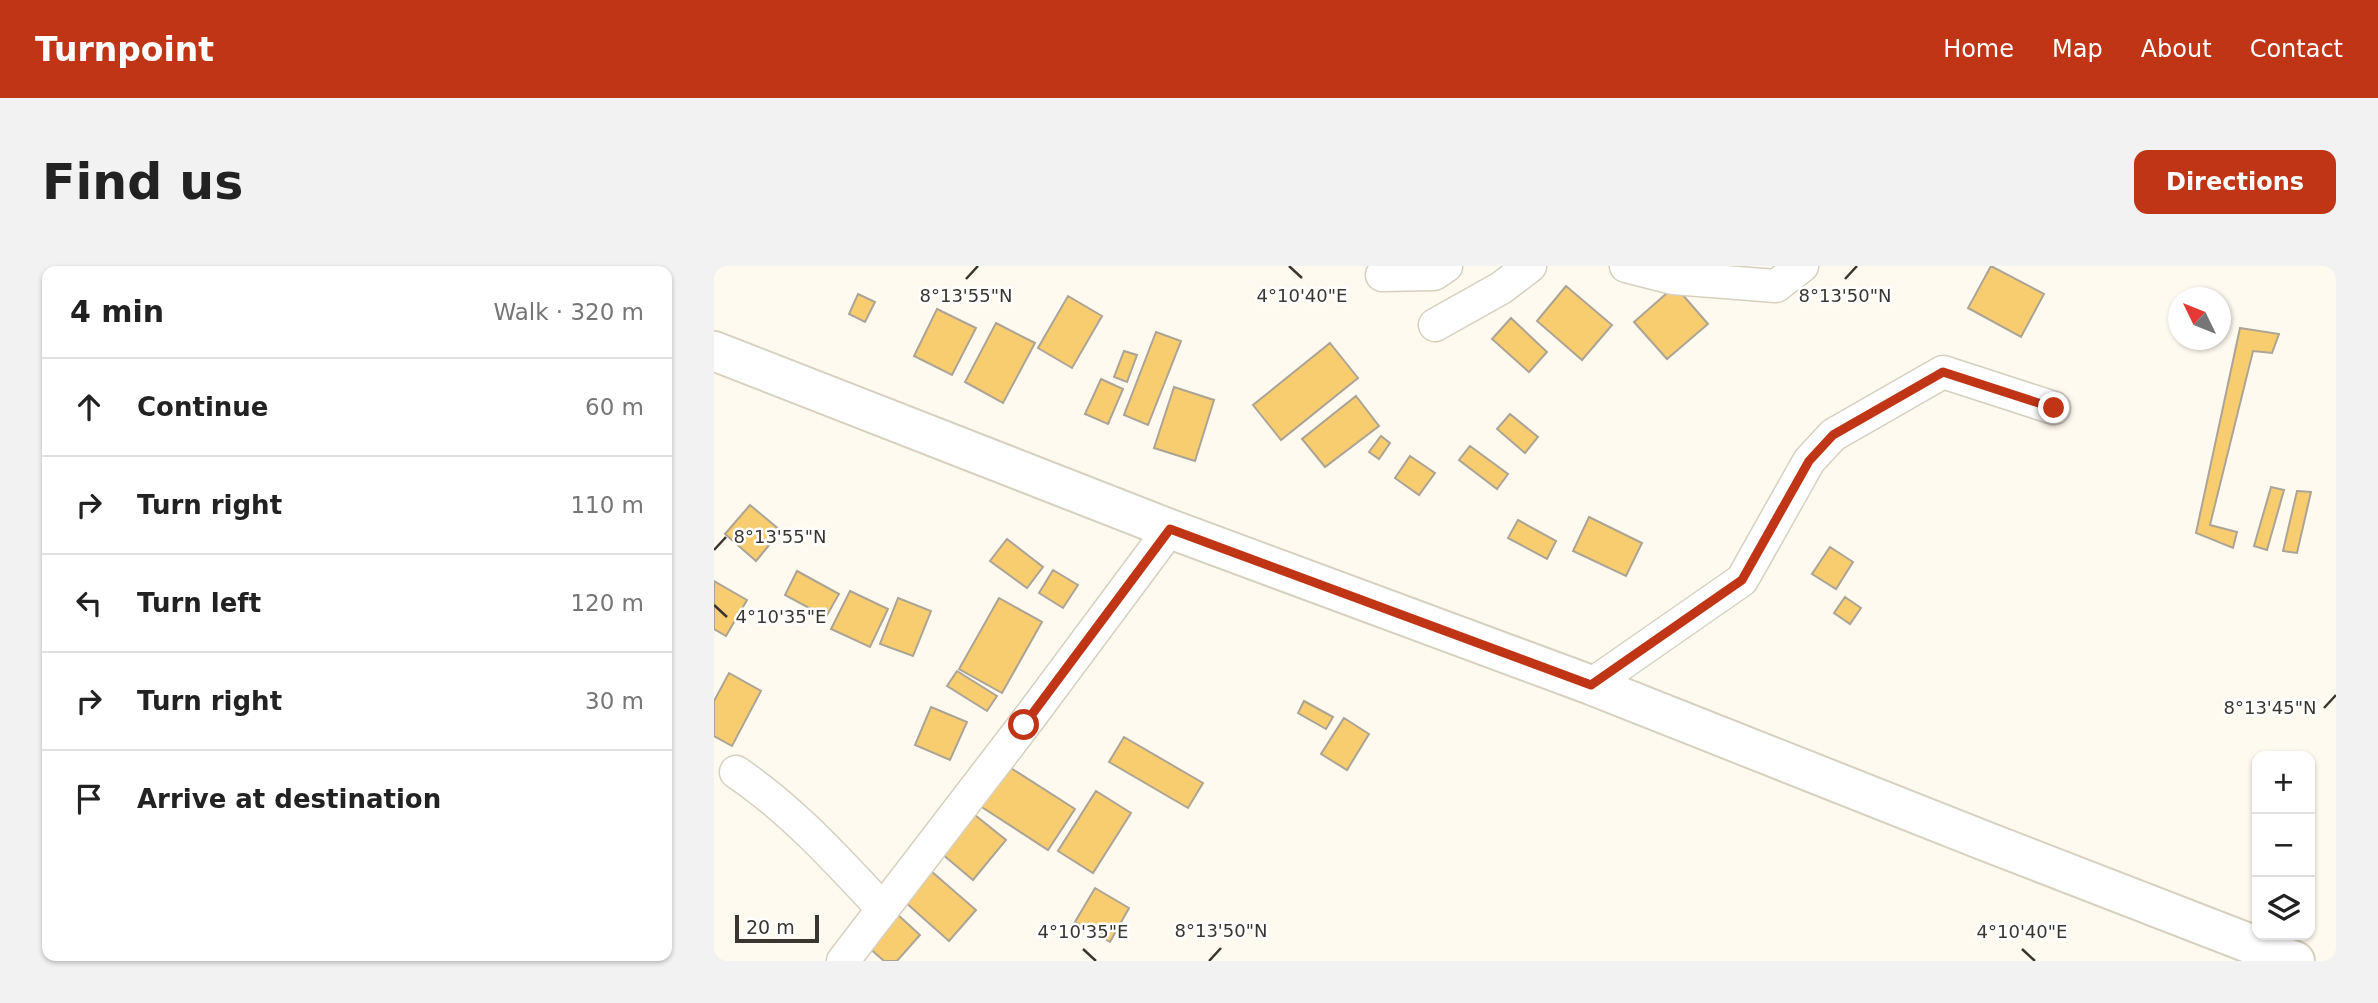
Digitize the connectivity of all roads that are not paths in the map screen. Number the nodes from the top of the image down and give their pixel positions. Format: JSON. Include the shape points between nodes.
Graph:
{"nodes":[{"id":1,"x":1446,"y":266,"type":"edge"},
{"id":2,"x":1530,"y":266,"type":"edge"},
{"id":3,"x":1626,"y":266,"type":"edge"},
{"id":4,"x":1802,"y":266,"type":"edge"},
{"id":5,"x":1382,"y":275,"type":"dead end"},
{"id":6,"x":1435,"y":325,"type":"dead end"},
{"id":7,"x":714,"y":351,"type":"edge"},
{"id":8,"x":2054,"y":408,"type":"dead end"},
{"id":9,"x":1170,"y":529,"type":"junction"},
{"id":10,"x":1591,"y":685,"type":"junction"},
{"id":11,"x":736,"y":772,"type":"dead end"},
{"id":12,"x":882,"y":908,"type":"junction"},
{"id":13,"x":843,"y":961,"type":"edge"},
{"id":14,"x":2295,"y":961,"type":"edge"}],
"edges":[{"from":1,"to":5,"type":"street","via":[[1434,274]]},
{"from":2,"to":6,"type":"street"},
{"from":3,"to":4,"type":"street","via":[[1673,278],[1776,286]]},
{"from":7,"to":9,"type":"main road"},
{"from":8,"to":10,"type":"street","via":[[1943,372],[1833,435],[1809,461],[1742,580]]},
{"from":9,"to":10,"type":"main road"},
{"from":9,"to":12,"type":"street"},
{"from":10,"to":14,"type":"main road"},
{"from":11,"to":12,"type":"street","via":[[810,831]]},
{"from":12,"to":13,"type":"street"}]}
